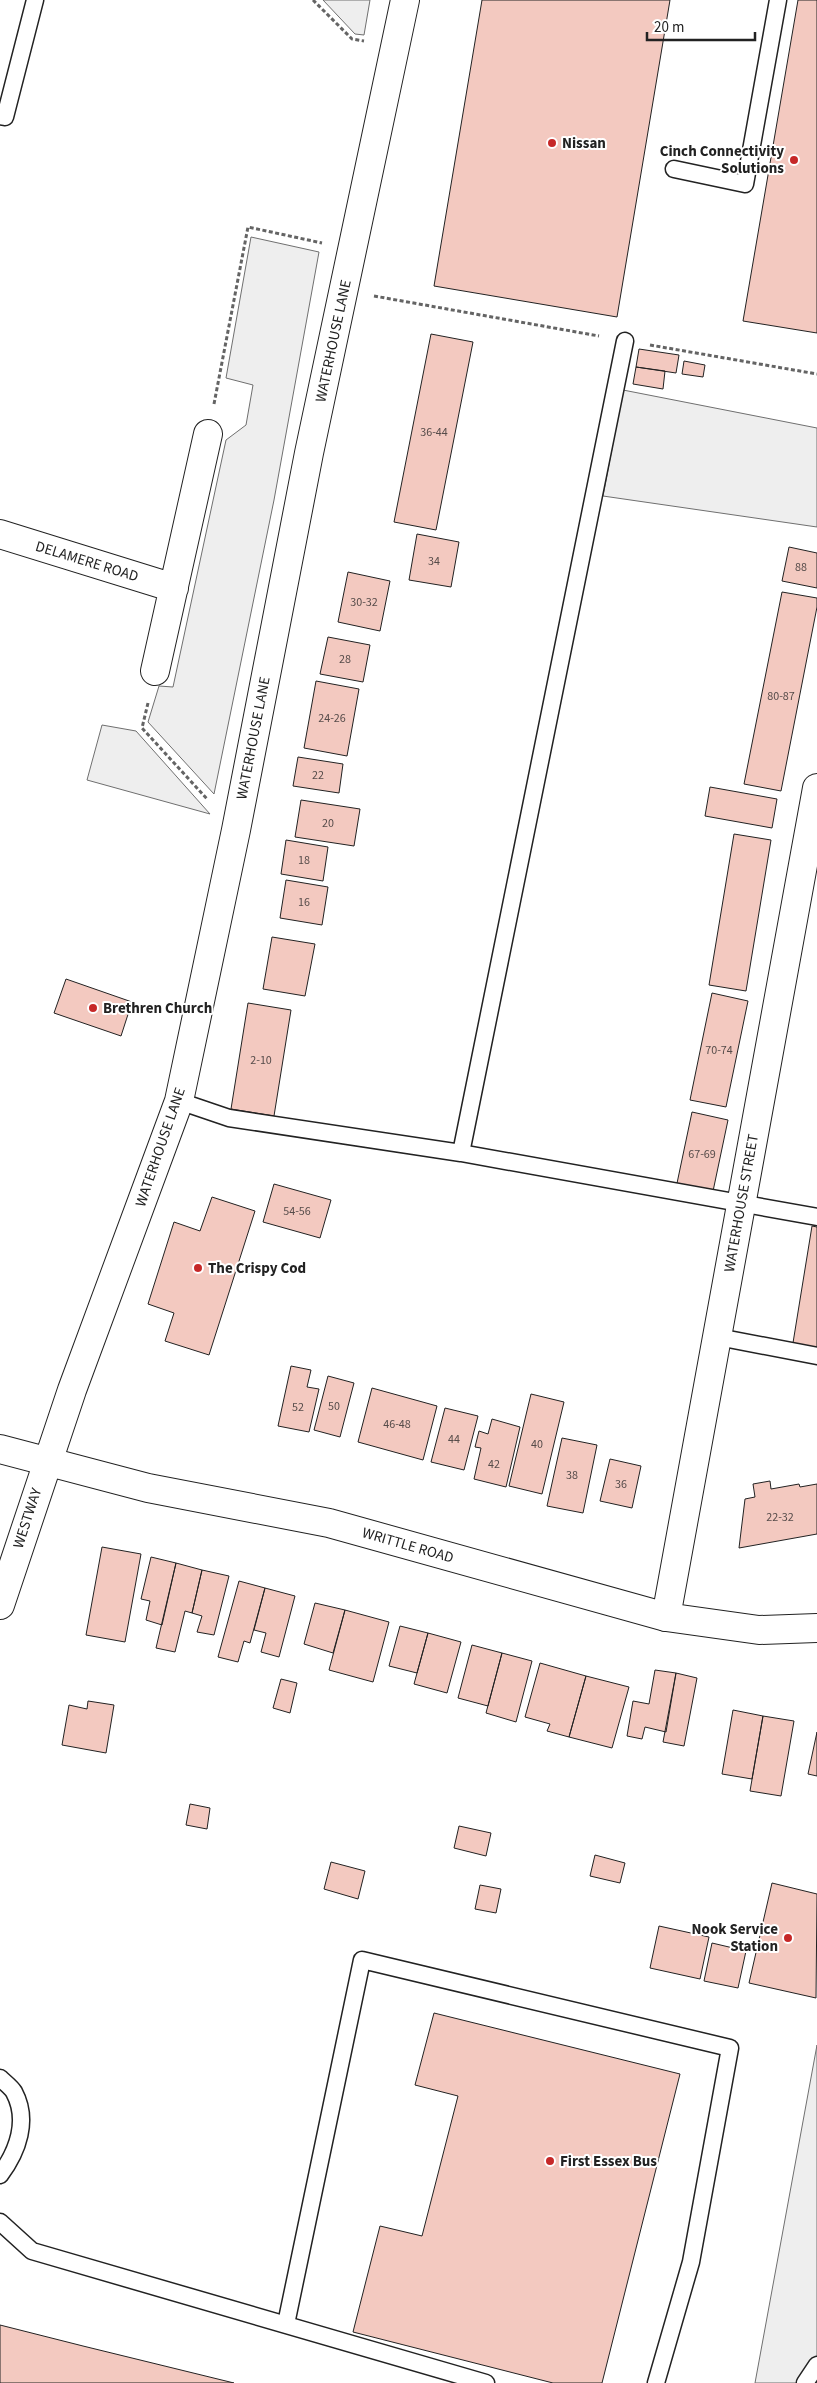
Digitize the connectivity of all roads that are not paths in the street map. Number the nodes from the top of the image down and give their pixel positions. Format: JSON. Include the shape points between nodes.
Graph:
{"nodes":[{"id":1,"x":35,"y":0,"type":"edge"},
{"id":2,"x":405,"y":0,"type":"edge"},
{"id":3,"x":778,"y":0,"type":"edge"},
{"id":4,"x":0,"y":116,"type":"edge"},
{"id":5,"x":674,"y":169,"type":"dead end"},
{"id":6,"x":625,"y":341,"type":"road end"},
{"id":7,"x":208,"y":434,"type":"road end"},
{"id":8,"x":0,"y":534,"type":"edge"},
{"id":9,"x":174,"y":588,"type":"junction"},
{"id":10,"x":155,"y":671,"type":"road end"},
{"id":11,"x":817,"y":788,"type":"edge"},
{"id":12,"x":179,"y":1102,"type":"junction"},
{"id":13,"x":461,"y":1153,"type":"junction"},
{"id":14,"x":741,"y":1204,"type":"junction"},
{"id":15,"x":817,"y":1217,"type":"edge"},
{"id":16,"x":718,"y":1337,"type":"junction"},
{"id":17,"x":817,"y":1356,"type":"edge"},
{"id":18,"x":0,"y":1449,"type":"edge"},
{"id":19,"x":47,"y":1461,"type":"junction"},
{"id":20,"x":0,"y":1605,"type":"edge"},
{"id":21,"x":666,"y":1617,"type":"junction"},
{"id":22,"x":817,"y":1628,"type":"edge"},
{"id":23,"x":0,"y":2078,"type":"edge"},
{"id":24,"x":0,"y":2175,"type":"edge"},
{"id":25,"x":0,"y":2222,"type":"edge"},
{"id":26,"x":286,"y":2324,"type":"junction"},
{"id":27,"x":817,"y":2365,"type":"edge"},
{"id":28,"x":486,"y":2383,"type":"edge"},
{"id":29,"x":656,"y":2383,"type":"edge"},
{"id":30,"x":805,"y":2383,"type":"edge"}],
"edges":[{"from":1,"to":4,"type":"lane","via":[[5,117]]},
{"from":2,"to":12,"type":"street","name":"WATERHOUSE LANE","via":[[309,454]]},
{"from":3,"to":5,"type":"lane","via":[[745,184]]},
{"from":6,"to":13,"type":"lane"},
{"from":7,"to":9,"type":"street"},
{"from":8,"to":9,"type":"street","name":"DELAMERE ROAD"},
{"from":9,"to":10,"type":"street"},
{"from":11,"to":14,"type":"street","name":"WATERHOUSE STREET"},
{"from":12,"to":13,"type":"lane","via":[[229,1118]]},
{"from":12,"to":19,"type":"street","name":"WATERHOUSE LANE"},
{"from":13,"to":14,"type":"lane"},
{"from":14,"to":15,"type":"lane"},
{"from":14,"to":16,"type":"street","name":"WATERHOUSE STREET"},
{"from":16,"to":17,"type":"lane"},
{"from":16,"to":21,"type":"street","name":"WATERHOUSE STREET"},
{"from":18,"to":19,"type":"street","name":"WRITTLE ROAD"},
{"from":19,"to":20,"type":"street","name":"WESTWAY"},
{"from":19,"to":21,"type":"street","name":"WRITTLE ROAD","via":[[148,1488],[329,1523]]},
{"from":21,"to":22,"type":"street","name":"WRITTLE ROAD","via":[[759,1630]]},
{"from":23,"to":24,"type":"lane","via":[[14,2091],[22,2123],[13,2158]]},
{"from":25,"to":26,"type":"lane","via":[[32,2250]]},
{"from":26,"to":28,"type":"lane"},
{"from":26,"to":29,"type":"lane","via":[[362,1960],[730,2048],[691,2262]]},
{"from":27,"to":30,"type":"lane"}]}
